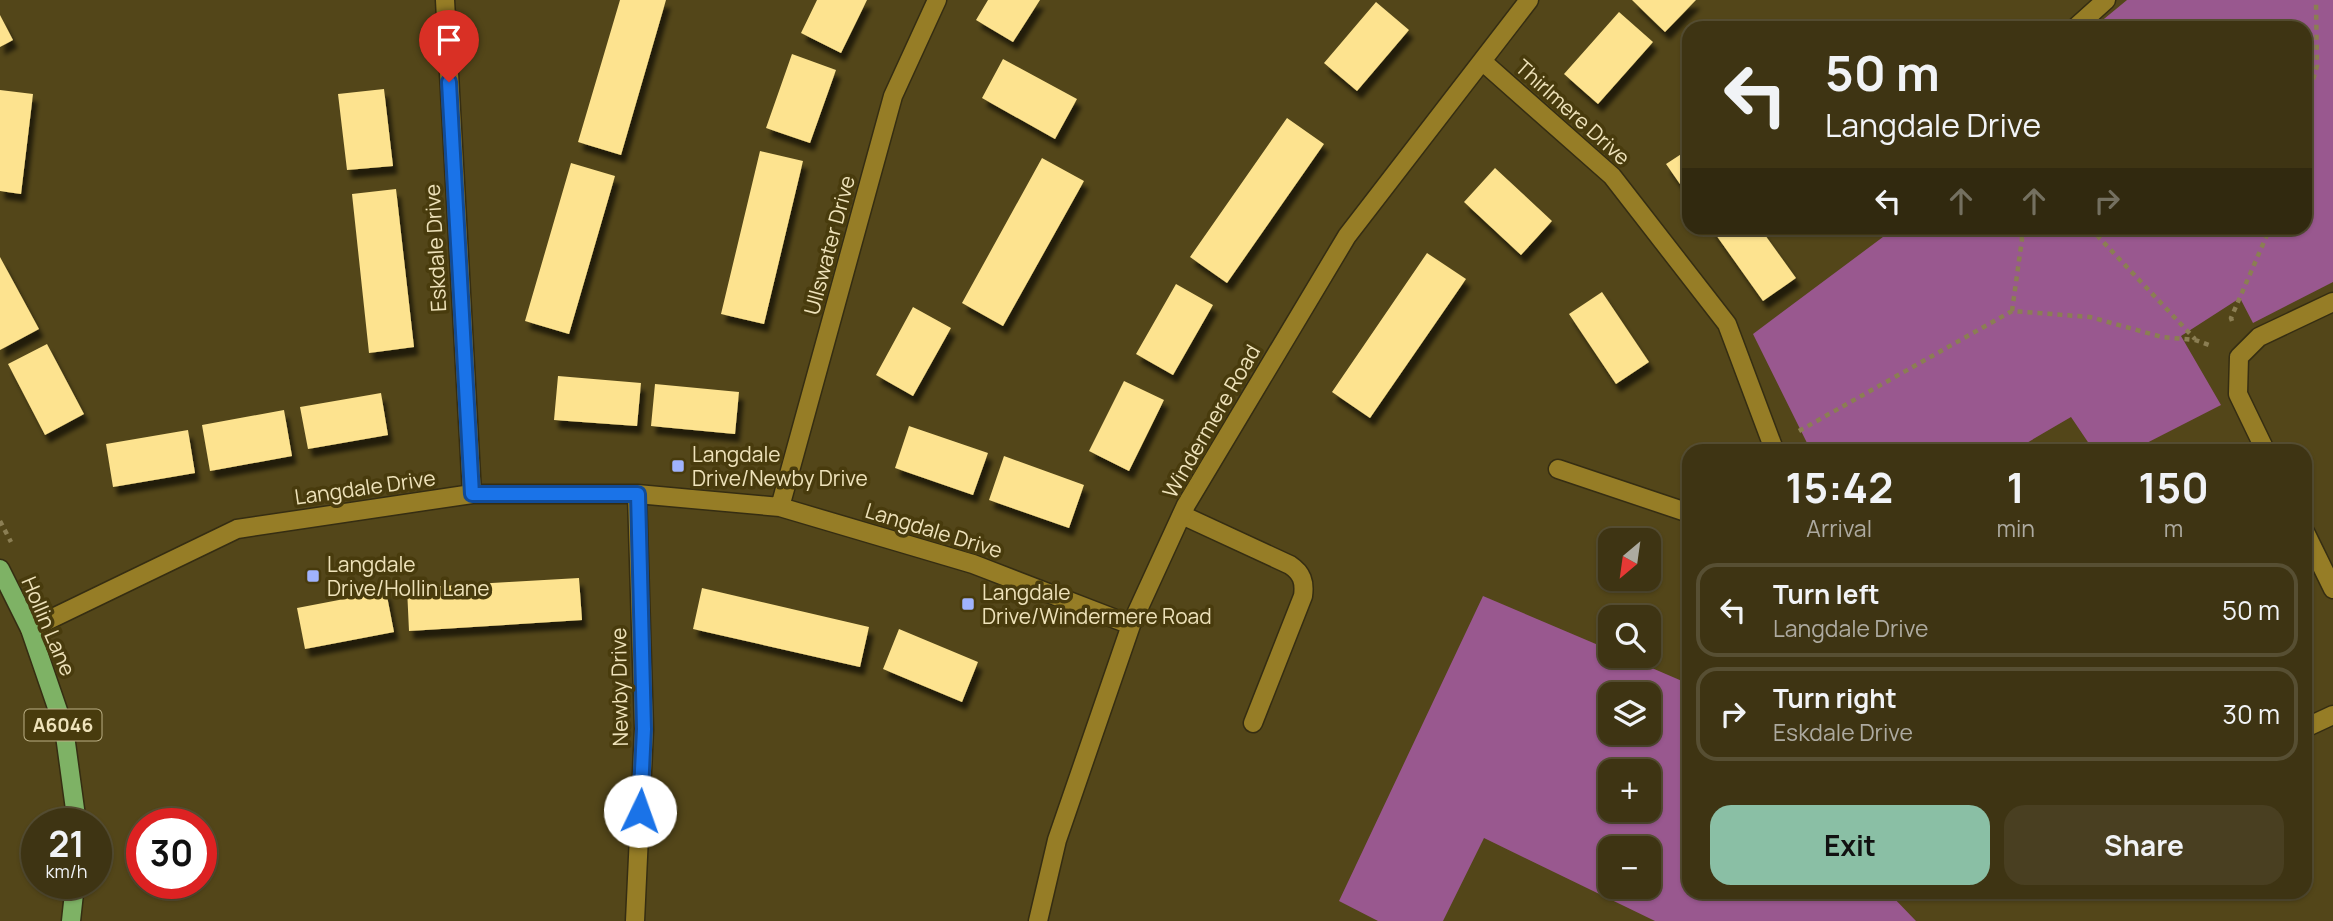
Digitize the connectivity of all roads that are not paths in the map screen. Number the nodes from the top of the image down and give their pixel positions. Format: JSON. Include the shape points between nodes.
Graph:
{"nodes":[{"id":1,"x":444,"y":0,"type":"edge"},
{"id":2,"x":937,"y":0,"type":"edge"},
{"id":3,"x":1529,"y":0,"type":"edge"},
{"id":4,"x":2106,"y":0,"type":"edge"},
{"id":5,"x":2083,"y":21,"type":"edge"},
{"id":6,"x":1482,"y":61,"type":"junction"},
{"id":7,"x":2333,"y":302,"type":"edge"},
{"id":8,"x":1772,"y":444,"type":"edge"},
{"id":9,"x":2262,"y":444,"type":"edge"},
{"id":10,"x":1558,"y":469,"type":"dead end"},
{"id":11,"x":472,"y":494,"type":"junction"},
{"id":12,"x":638,"y":494,"type":"junction"},
{"id":13,"x":780,"y":507,"type":"junction"},
{"id":14,"x":1682,"y":511,"type":"edge"},
{"id":15,"x":1182,"y":515,"type":"junction"},
{"id":16,"x":2312,"y":546,"type":"edge"},
{"id":17,"x":0,"y":569,"type":"edge"},
{"id":18,"x":2333,"y":589,"type":"edge"},
{"id":19,"x":1131,"y":625,"type":"junction"},
{"id":20,"x":30,"y":629,"type":"junction"},
{"id":21,"x":2333,"y":715,"type":"edge"},
{"id":22,"x":1253,"y":723,"type":"dead end"},
{"id":23,"x":2312,"y":725,"type":"edge"},
{"id":24,"x":76,"y":808,"type":"edge"},
{"id":25,"x":73,"y":899,"type":"edge"},
{"id":26,"x":71,"y":921,"type":"edge"},
{"id":27,"x":635,"y":921,"type":"edge"},
{"id":28,"x":1038,"y":921,"type":"edge"}],
"edges":[{"from":1,"to":11,"type":"street","name":"Eskdale Drive"},
{"from":2,"to":13,"type":"street","name":"Ullswater Drive","via":[[893,96]]},
{"from":3,"to":6,"type":"street","name":"Windermere Road"},
{"from":4,"to":5,"type":"street"},
{"from":6,"to":8,"type":"street","name":"Thirlmere Drive","via":[[1612,176],[1727,324]]},
{"from":6,"to":15,"type":"street","name":"Windermere Road","via":[[1347,236]]},
{"from":7,"to":9,"type":"street","via":[[2259,337],[2239,356],[2238,394]]},
{"from":10,"to":14,"type":"street"},
{"from":11,"to":12,"type":"street","name":"Langdale Drive"},
{"from":11,"to":20,"type":"street","name":"Langdale Drive","via":[[237,529]]},
{"from":12,"to":13,"type":"street","name":"Langdale Drive"},
{"from":12,"to":27,"type":"street","name":"Newby Drive","via":[[644,729]]},
{"from":13,"to":19,"type":"street","name":"Langdale Drive","via":[[973,564]]},
{"from":15,"to":19,"type":"street","name":"Windermere Road"},
{"from":15,"to":22,"type":"street","via":[[1290,565],[1303,579],[1303,596]]},
{"from":16,"to":18,"type":"street"},
{"from":17,"to":20,"type":"main road","name":"Hollin Lane","number":"A6046"},
{"from":19,"to":28,"type":"street","name":"Windermere Road","via":[[1057,840]]},
{"from":20,"to":24,"type":"main road","name":"Hollin Lane","number":"A6046","via":[[64,728]]},
{"from":21,"to":23,"type":"street"},
{"from":25,"to":26,"type":"main road"}]}
